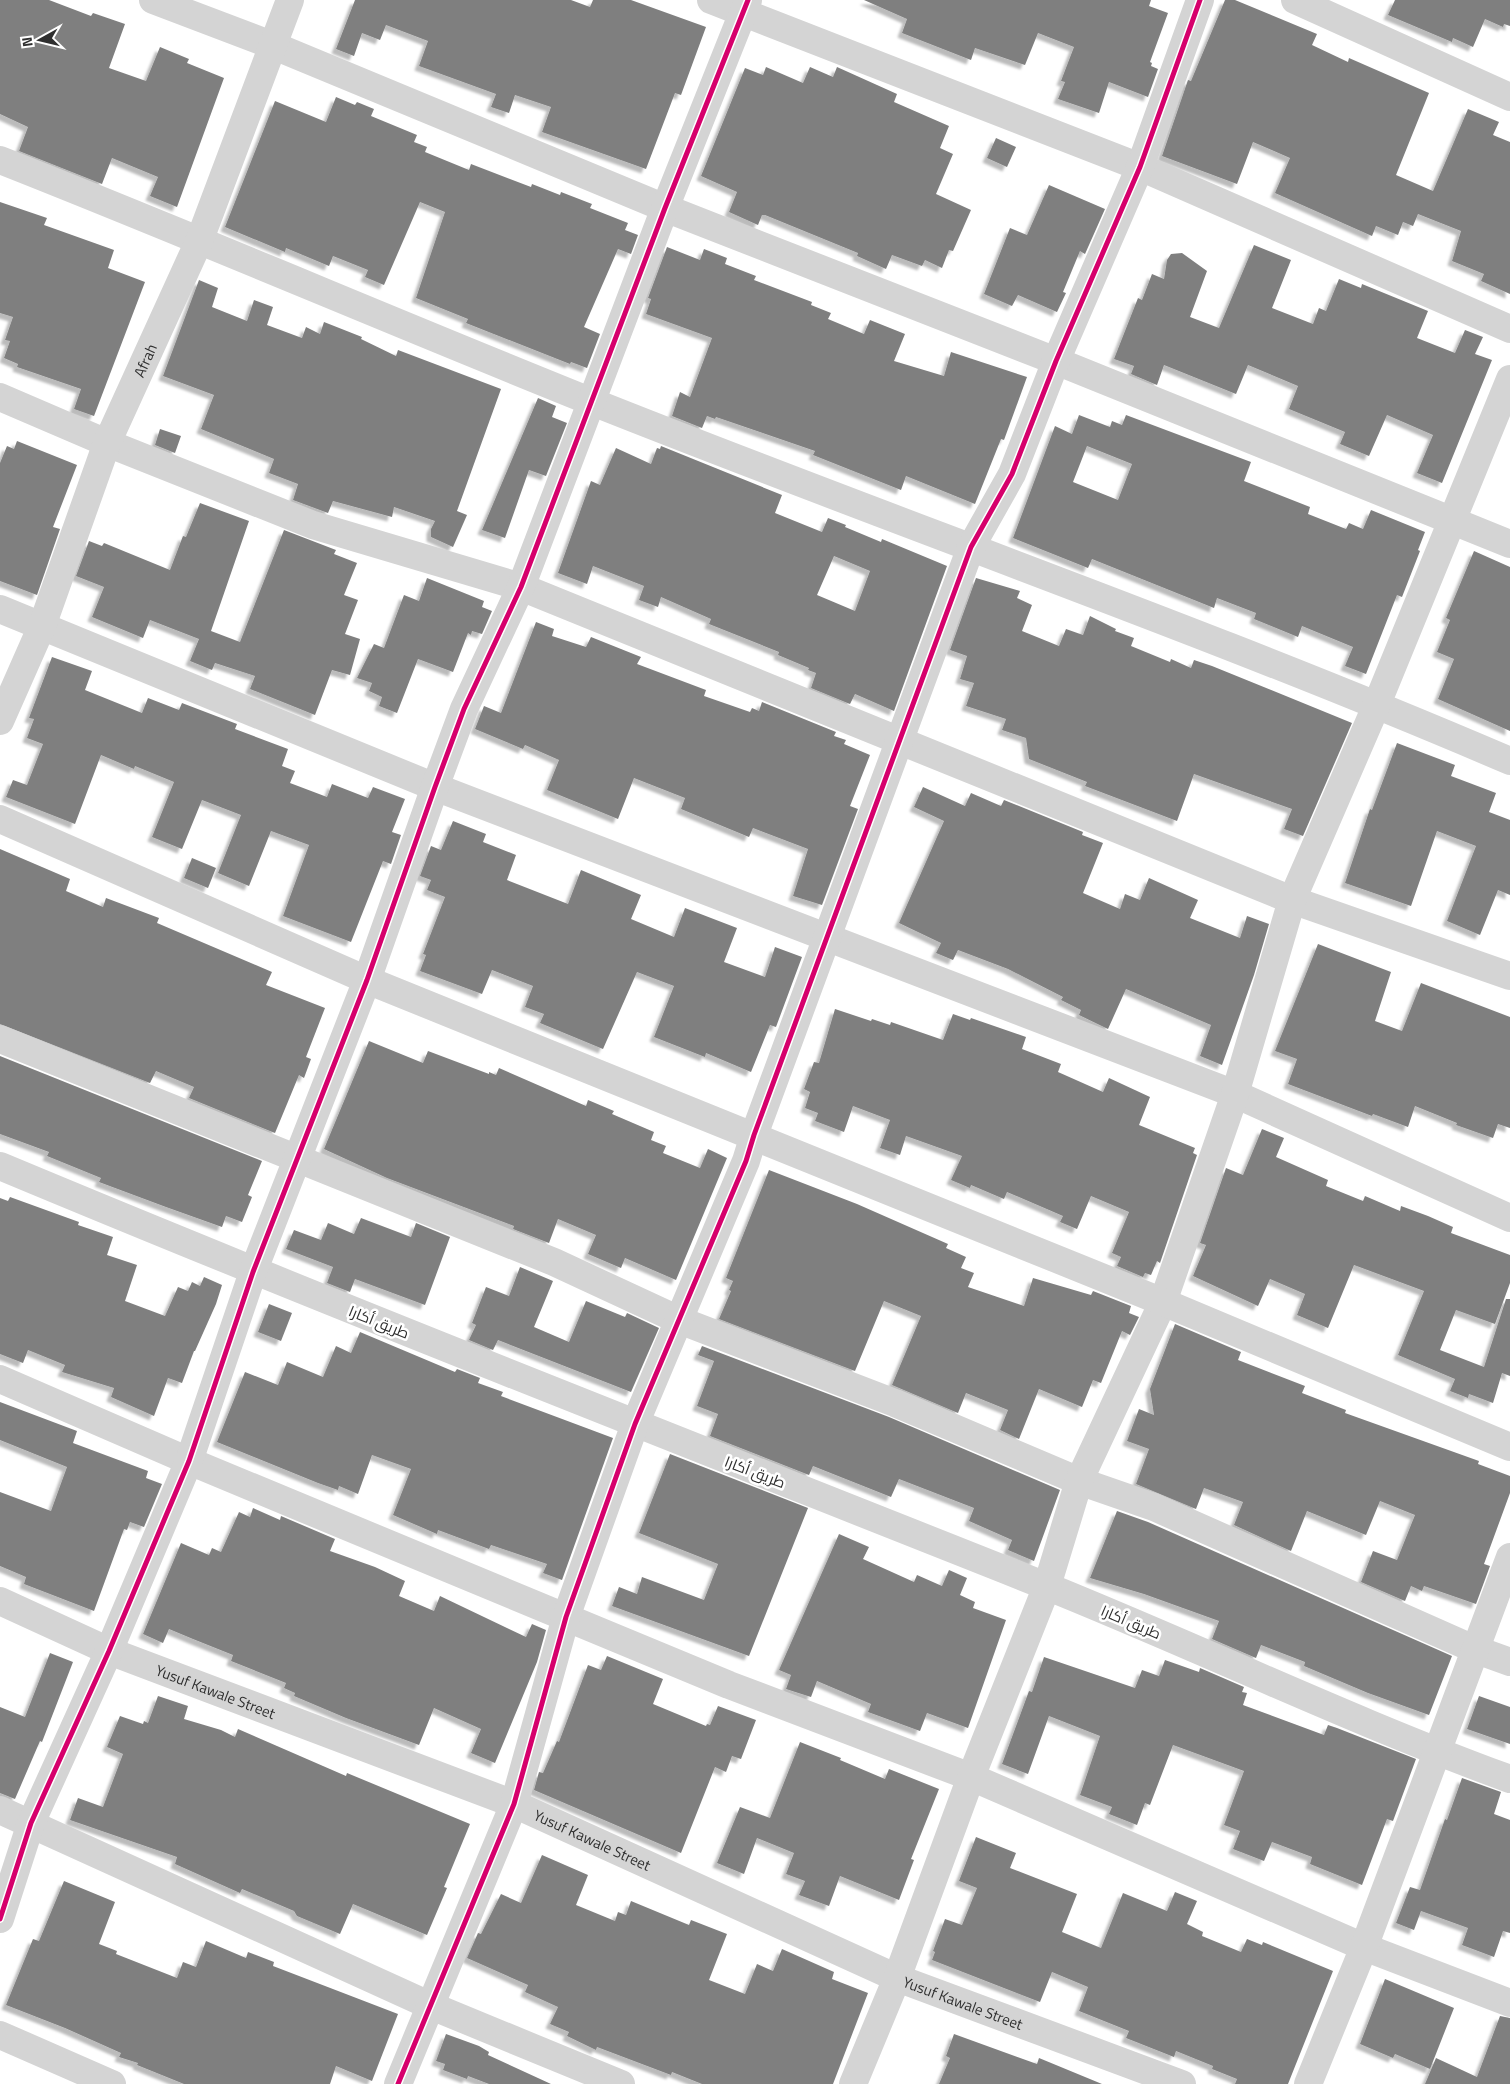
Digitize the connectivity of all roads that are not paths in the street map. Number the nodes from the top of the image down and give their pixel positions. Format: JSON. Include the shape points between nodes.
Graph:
{"nodes":[{"id":1,"x":153,"y":0,"type":"edge"},
{"id":2,"x":290,"y":0,"type":"edge"},
{"id":3,"x":711,"y":0,"type":"edge"},
{"id":4,"x":1200,"y":0,"type":"edge"},
{"id":5,"x":1295,"y":0,"type":"edge"},
{"id":6,"x":745,"y":6,"type":"edge"},
{"id":7,"x":272,"y":45,"type":"junction"},
{"id":8,"x":1510,"y":97,"type":"edge"},
{"id":9,"x":0,"y":160,"type":"edge"},
{"id":10,"x":1140,"y":167,"type":"junction"},
{"id":11,"x":665,"y":208,"type":"junction"},
{"id":12,"x":200,"y":239,"type":"junction"},
{"id":13,"x":1510,"y":329,"type":"edge"},
{"id":14,"x":1056,"y":361,"type":"junction"},
{"id":15,"x":1510,"y":379,"type":"edge"},
{"id":16,"x":0,"y":397,"type":"edge"},
{"id":17,"x":591,"y":401,"type":"junction"},
{"id":18,"x":108,"y":443,"type":"junction"},
{"id":19,"x":1454,"y":521,"type":"junction"},
{"id":20,"x":1510,"y":544,"type":"edge"},
{"id":21,"x":971,"y":547,"type":"junction"},
{"id":22,"x":521,"y":587,"type":"junction"},
{"id":23,"x":0,"y":609,"type":"edge"},
{"id":24,"x":42,"y":626,"type":"junction"},
{"id":25,"x":1377,"y":704,"type":"junction"},
{"id":26,"x":0,"y":721,"type":"edge"},
{"id":27,"x":900,"y":739,"type":"junction"},
{"id":28,"x":1510,"y":761,"type":"edge"},
{"id":29,"x":435,"y":787,"type":"junction"},
{"id":30,"x":0,"y":819,"type":"edge"},
{"id":31,"x":1292,"y":900,"type":"junction"},
{"id":32,"x":827,"y":937,"type":"junction"},
{"id":33,"x":1510,"y":976,"type":"edge"},
{"id":34,"x":367,"y":980,"type":"junction"},
{"id":35,"x":0,"y":1038,"type":"edge"},
{"id":36,"x":1235,"y":1094,"type":"junction"},
{"id":37,"x":754,"y":1135,"type":"junction"},
{"id":38,"x":296,"y":1158,"type":"junction"},
{"id":39,"x":0,"y":1166,"type":"edge"},
{"id":40,"x":1510,"y":1218,"type":"edge"},
{"id":41,"x":253,"y":1272,"type":"junction"},
{"id":42,"x":1163,"y":1302,"type":"junction"},
{"id":43,"x":679,"y":1320,"type":"junction"},
{"id":44,"x":0,"y":1378,"type":"edge"},
{"id":45,"x":635,"y":1424,"type":"junction"},
{"id":46,"x":1510,"y":1447,"type":"edge"},
{"id":47,"x":189,"y":1461,"type":"junction"},
{"id":48,"x":1079,"y":1481,"type":"junction"},
{"id":49,"x":1510,"y":1557,"type":"edge"},
{"id":50,"x":1047,"y":1586,"type":"junction"},
{"id":51,"x":0,"y":1601,"type":"edge"},
{"id":52,"x":566,"y":1617,"type":"junction"},
{"id":53,"x":1474,"y":1649,"type":"junction"},
{"id":54,"x":109,"y":1651,"type":"junction"},
{"id":55,"x":1510,"y":1662,"type":"edge"},
{"id":56,"x":1435,"y":1752,"type":"junction"},
{"id":57,"x":971,"y":1777,"type":"junction"},
{"id":58,"x":1510,"y":1779,"type":"edge"},
{"id":59,"x":514,"y":1804,"type":"junction"},
{"id":60,"x":0,"y":1810,"type":"edge"},
{"id":61,"x":31,"y":1823,"type":"junction"},
{"id":62,"x":0,"y":1919,"type":"edge"},
{"id":63,"x":1364,"y":1947,"type":"junction"},
{"id":64,"x":898,"y":1978,"type":"junction"},
{"id":65,"x":1510,"y":2003,"type":"edge"},
{"id":66,"x":429,"y":2005,"type":"junction"},
{"id":67,"x":0,"y":2035,"type":"edge"},
{"id":68,"x":112,"y":2084,"type":"edge"},
{"id":69,"x":398,"y":2084,"type":"edge"},
{"id":70,"x":621,"y":2084,"type":"edge"},
{"id":71,"x":853,"y":2084,"type":"edge"},
{"id":72,"x":1182,"y":2084,"type":"edge"},
{"id":73,"x":1308,"y":2084,"type":"edge"}],
"edges":[{"from":1,"to":7,"type":"street"},
{"from":2,"to":7,"type":"street","name":"Afrah"},
{"from":3,"to":6,"type":"street"},
{"from":4,"to":10,"type":"street"},
{"from":5,"to":8,"type":"street"},
{"from":6,"to":10,"type":"street"},
{"from":6,"to":11,"type":"street"},
{"from":7,"to":11,"type":"street"},
{"from":7,"to":12,"type":"street","name":"Afrah"},
{"from":9,"to":12,"type":"street"},
{"from":10,"to":13,"type":"street"},
{"from":10,"to":14,"type":"street"},
{"from":11,"to":14,"type":"street"},
{"from":11,"to":17,"type":"street"},
{"from":12,"to":17,"type":"street"},
{"from":12,"to":18,"type":"street","name":"Afrah"},
{"from":14,"to":19,"type":"street"},
{"from":14,"to":21,"type":"street","via":[[1012,474]]},
{"from":15,"to":19,"type":"street"},
{"from":16,"to":18,"type":"street"},
{"from":17,"to":21,"type":"street"},
{"from":17,"to":22,"type":"street"},
{"from":18,"to":22,"type":"street","via":[[313,525]]},
{"from":18,"to":24,"type":"street","name":"Afrah"},
{"from":19,"to":20,"type":"street"},
{"from":19,"to":25,"type":"street"},
{"from":21,"to":25,"type":"street"},
{"from":21,"to":27,"type":"street"},
{"from":22,"to":27,"type":"street"},
{"from":22,"to":29,"type":"street","via":[[464,709]]},
{"from":23,"to":24,"type":"street"},
{"from":24,"to":26,"type":"street","name":"Afrah"},
{"from":24,"to":29,"type":"street"},
{"from":25,"to":28,"type":"street"},
{"from":25,"to":31,"type":"street"},
{"from":27,"to":31,"type":"street"},
{"from":27,"to":32,"type":"street"},
{"from":29,"to":32,"type":"street"},
{"from":29,"to":34,"type":"street"},
{"from":30,"to":34,"type":"street"},
{"from":31,"to":33,"type":"street"},
{"from":31,"to":36,"type":"street"},
{"from":32,"to":36,"type":"street"},
{"from":32,"to":37,"type":"street"},
{"from":34,"to":37,"type":"street"},
{"from":34,"to":38,"type":"street"},
{"from":35,"to":38,"type":"street"},
{"from":36,"to":40,"type":"street"},
{"from":36,"to":42,"type":"street"},
{"from":37,"to":42,"type":"street"},
{"from":37,"to":43,"type":"street"},
{"from":38,"to":41,"type":"street"},
{"from":38,"to":43,"type":"street","via":[[554,1262]]},
{"from":39,"to":41,"type":"street","name":"طريق أكارا"},
{"from":41,"to":45,"type":"street","name":"طريق أكارا"},
{"from":41,"to":47,"type":"street"},
{"from":42,"to":46,"type":"street"},
{"from":42,"to":48,"type":"street"},
{"from":43,"to":45,"type":"street"},
{"from":43,"to":48,"type":"street","via":[[895,1403]]},
{"from":44,"to":47,"type":"street"},
{"from":45,"to":50,"type":"street","name":"طريق أكارا"},
{"from":45,"to":52,"type":"street"},
{"from":47,"to":52,"type":"street"},
{"from":47,"to":54,"type":"street"},
{"from":48,"to":50,"type":"street"},
{"from":48,"to":53,"type":"street","via":[[1154,1507]]},
{"from":49,"to":53,"type":"street"},
{"from":50,"to":56,"type":"street","name":"طريق أكارا"},
{"from":50,"to":57,"type":"street"},
{"from":51,"to":54,"type":"street","name":"Yusuf Kawale Street"},
{"from":52,"to":57,"type":"street","via":[[729,1685]]},
{"from":52,"to":59,"type":"street"},
{"from":53,"to":55,"type":"street"},
{"from":53,"to":56,"type":"street"},
{"from":54,"to":59,"type":"street","name":"Yusuf Kawale Street"},
{"from":54,"to":61,"type":"street"},
{"from":56,"to":58,"type":"street","name":"طريق أكارا"},
{"from":56,"to":63,"type":"street"},
{"from":57,"to":63,"type":"street"},
{"from":57,"to":64,"type":"street"},
{"from":59,"to":64,"type":"street","name":"Yusuf Kawale Street"},
{"from":59,"to":66,"type":"street"},
{"from":60,"to":61,"type":"street"},
{"from":61,"to":62,"type":"street"},
{"from":61,"to":66,"type":"street"},
{"from":63,"to":65,"type":"street"},
{"from":63,"to":73,"type":"street"},
{"from":64,"to":71,"type":"street"},
{"from":64,"to":72,"type":"street","name":"Yusuf Kawale Street"},
{"from":66,"to":69,"type":"street"},
{"from":66,"to":70,"type":"street"},
{"from":67,"to":68,"type":"street"}]}
